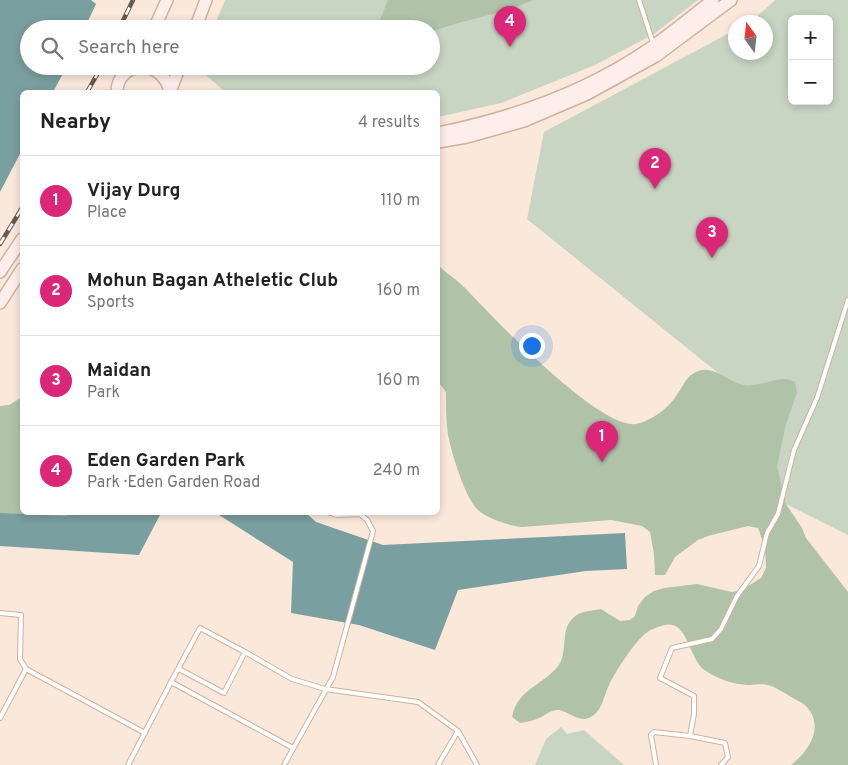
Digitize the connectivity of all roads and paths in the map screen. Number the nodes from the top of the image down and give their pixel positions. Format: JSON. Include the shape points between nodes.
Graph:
{"nodes":[{"id":1,"x":167,"y":0,"type":"edge"},
{"id":2,"x":206,"y":0,"type":"edge"},
{"id":3,"x":639,"y":0,"type":"edge"},
{"id":4,"x":713,"y":0,"type":"edge"},
{"id":5,"x":731,"y":0,"type":"edge"},
{"id":6,"x":158,"y":20,"type":"edge"},
{"id":7,"x":198,"y":20,"type":"edge"},
{"id":8,"x":653,"y":46,"type":"junction"},
{"id":9,"x":124,"y":75,"type":"edge"},
{"id":10,"x":160,"y":75,"type":"edge"},
{"id":11,"x":177,"y":75,"type":"edge"},
{"id":12,"x":117,"y":90,"type":"edge"},
{"id":13,"x":170,"y":90,"type":"edge"},
{"id":14,"x":171,"y":90,"type":"edge"},
{"id":15,"x":440,"y":133,"type":"edge"},
{"id":16,"x":440,"y":142,"type":"edge"},
{"id":17,"x":20,"y":242,"type":"edge"},
{"id":18,"x":0,"y":272,"type":"edge"},
{"id":19,"x":20,"y":272,"type":"edge"},
{"id":20,"x":848,"y":300,"type":"edge"},
{"id":21,"x":0,"y":303,"type":"edge"},
{"id":22,"x":361,"y":515,"type":"edge"},
{"id":23,"x":0,"y":613,"type":"edge"},
{"id":24,"x":245,"y":652,"type":"junction"},
{"id":25,"x":26,"y":669,"type":"junction"},
{"id":26,"x":179,"y":669,"type":"junction"},
{"id":27,"x":171,"y":682,"type":"junction"},
{"id":28,"x":325,"y":689,"type":"junction"},
{"id":29,"x":0,"y":718,"type":"edge"},
{"id":30,"x":458,"y":730,"type":"junction"},
{"id":31,"x":145,"y":733,"type":"junction"},
{"id":32,"x":690,"y":736,"type":"junction"},
{"id":33,"x":293,"y":748,"type":"junction"},
{"id":34,"x":128,"y":765,"type":"edge"},
{"id":35,"x":284,"y":765,"type":"edge"},
{"id":36,"x":438,"y":765,"type":"edge"},
{"id":37,"x":477,"y":765,"type":"edge"},
{"id":38,"x":656,"y":765,"type":"edge"},
{"id":39,"x":721,"y":765,"type":"edge"}],
"edges":[{"from":1,"to":6,"type":"main road"},
{"from":2,"to":7,"type":"main road"},
{"from":3,"to":8,"type":"lane"},
{"from":4,"to":8,"type":"main road"},
{"from":5,"to":16,"type":"main road","via":[[656,56],[587,94],[524,121]]},
{"from":8,"to":15,"type":"main road","via":[[583,86],[524,111]]},
{"from":9,"to":12,"type":"main road"},
{"from":10,"to":13,"type":"main road"},
{"from":11,"to":14,"type":"main road"},
{"from":17,"to":18,"type":"main road"},
{"from":19,"to":21,"type":"main road"},
{"from":20,"to":32,"type":"lane","via":[[817,398],[794,450],[778,514],[767,533],[759,566],[712,639],[672,648],[666,661],[660,678],[694,696]]},
{"from":22,"to":28,"type":"lane","via":[[373,530],[333,676]]},
{"from":23,"to":25,"type":"lane","via":[[21,615],[20,658]]},
{"from":24,"to":26,"type":"lane","via":[[200,628]]},
{"from":24,"to":26,"type":"lane","via":[[224,693]]},
{"from":24,"to":28,"type":"lane","via":[[292,679]]},
{"from":25,"to":29,"type":"lane"},
{"from":25,"to":31,"type":"lane"},
{"from":26,"to":27,"type":"lane"},
{"from":27,"to":31,"type":"lane"},
{"from":27,"to":33,"type":"lane"},
{"from":28,"to":30,"type":"lane","via":[[418,702]]},
{"from":28,"to":33,"type":"lane"},
{"from":30,"to":36,"type":"lane"},
{"from":30,"to":37,"type":"lane"},
{"from":31,"to":34,"type":"lane"},
{"from":32,"to":38,"type":"lane","via":[[652,733]]},
{"from":32,"to":39,"type":"lane","via":[[725,742],[728,757]]},
{"from":33,"to":35,"type":"lane"}]}
